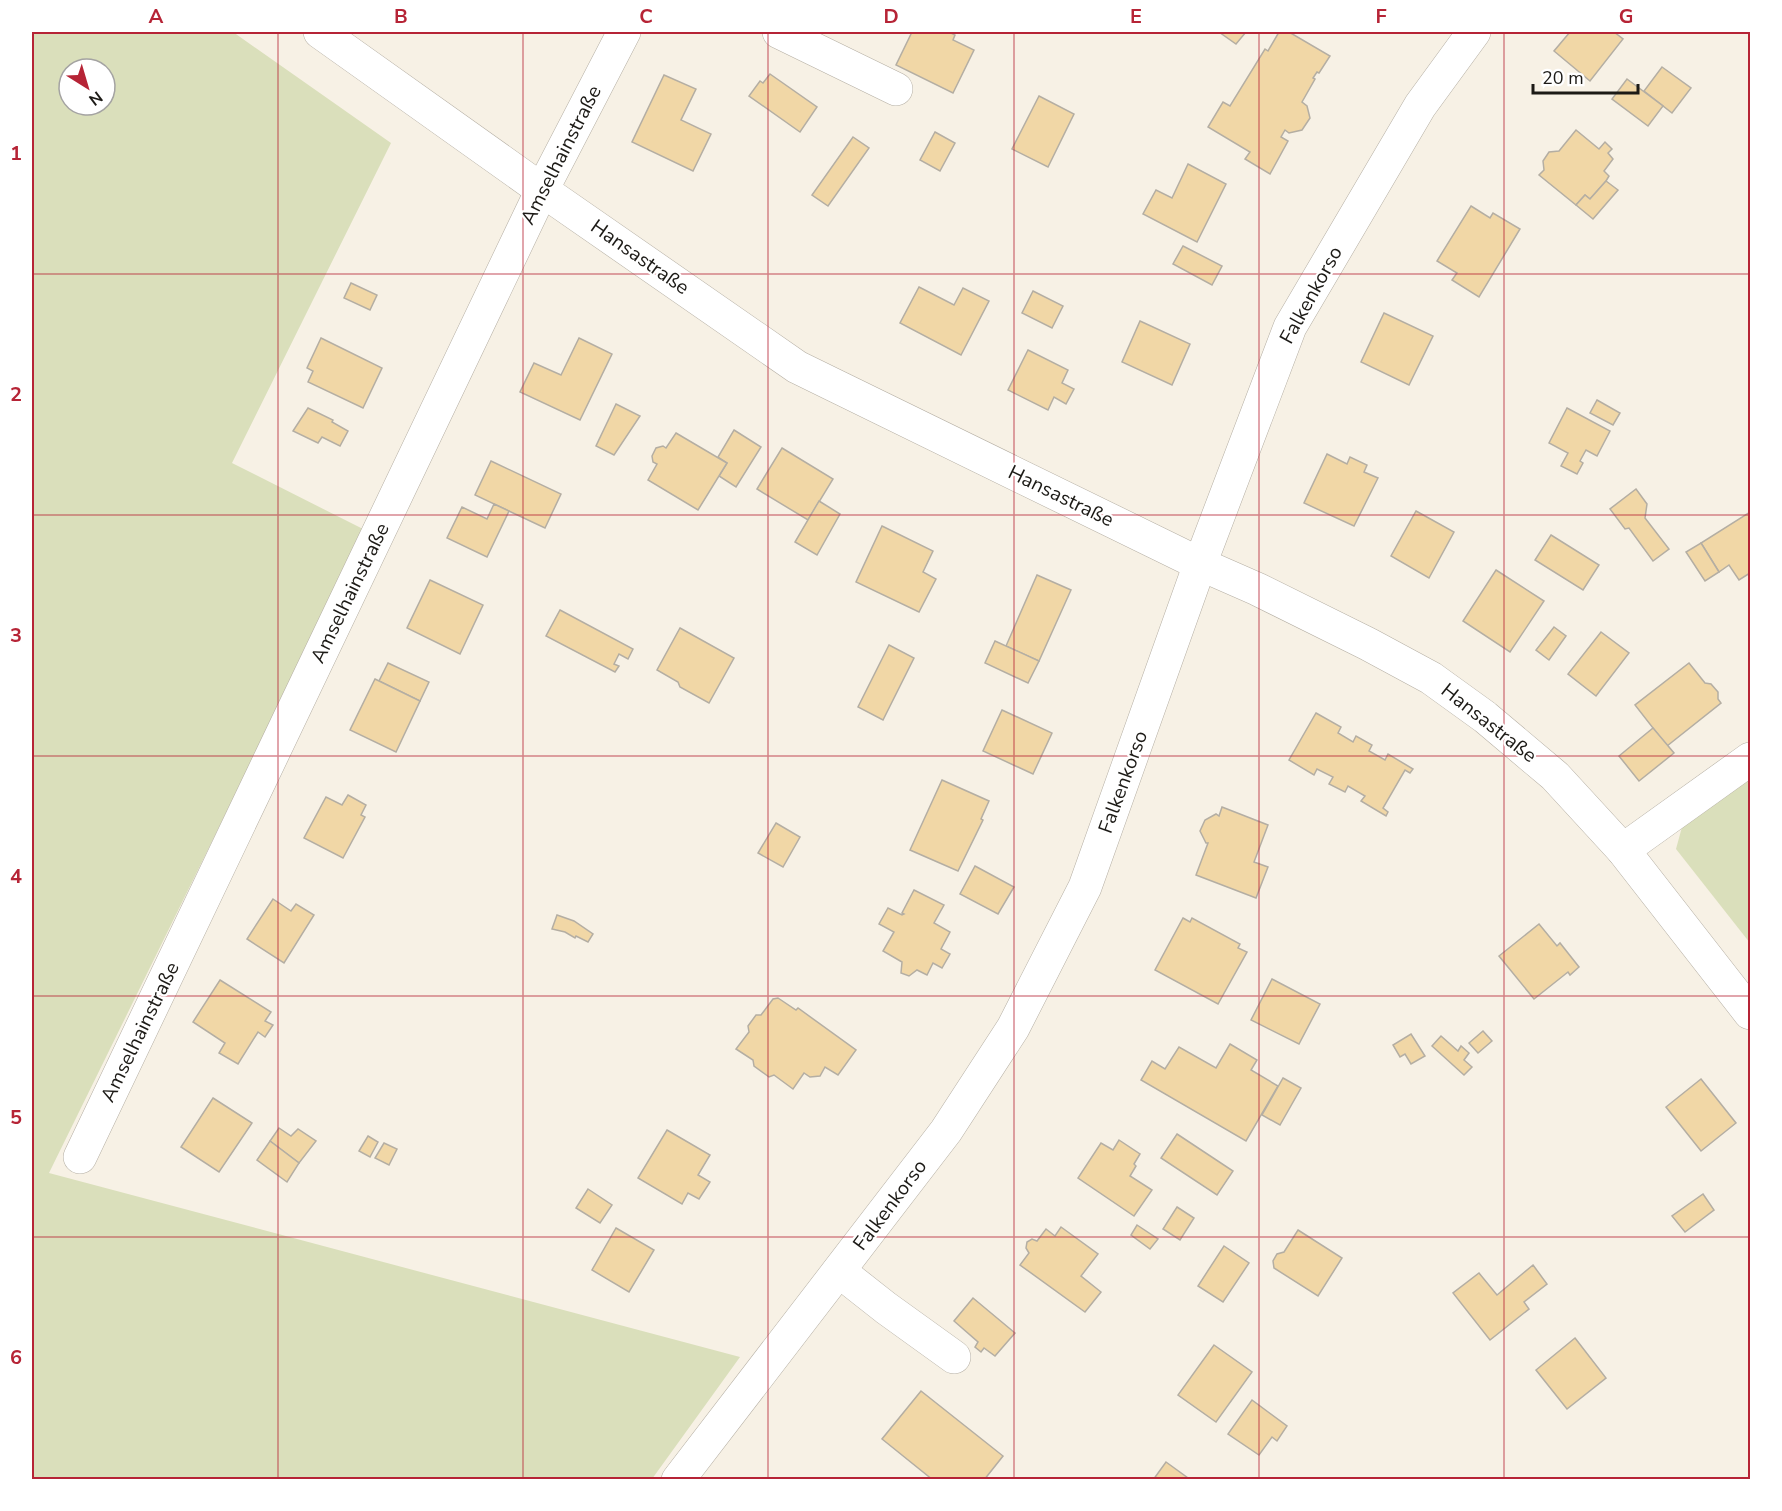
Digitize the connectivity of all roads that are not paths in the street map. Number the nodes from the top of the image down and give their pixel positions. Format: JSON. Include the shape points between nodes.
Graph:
{"nodes":[{"id":1,"x":320,"y":32,"type":"edge"},
{"id":2,"x":624,"y":32,"type":"edge"},
{"id":3,"x":779,"y":32,"type":"edge"},
{"id":4,"x":1474,"y":32,"type":"edge"},
{"id":5,"x":896,"y":89,"type":"dead end"},
{"id":6,"x":542,"y":190,"type":"junction"},
{"id":7,"x":1200,"y":564,"type":"junction"},
{"id":8,"x":1750,"y":759,"type":"edge"},
{"id":9,"x":1623,"y":850,"type":"junction"},
{"id":10,"x":1750,"y":1012,"type":"edge"},
{"id":11,"x":80,"y":1157,"type":"dead end"},
{"id":12,"x":839,"y":1271,"type":"junction"},
{"id":13,"x":954,"y":1357,"type":"dead end"},
{"id":14,"x":678,"y":1479,"type":"edge"}],
"edges":[{"from":1,"to":6,"type":"street","name":"Hansastraße"},
{"from":2,"to":6,"type":"street","name":"Amselhainstraße"},
{"from":3,"to":5,"type":"street"},
{"from":4,"to":7,"type":"street","name":"Falkenkorso","via":[[1420,106],[1290,327]]},
{"from":6,"to":7,"type":"street","name":"Hansastraße","via":[[797,367]]},
{"from":6,"to":11,"type":"street","name":"Amselhainstraße"},
{"from":7,"to":9,"type":"street","name":"Hansastraße","via":[[1431,678],[1555,776]]},
{"from":7,"to":12,"type":"street","name":"Falkenkorso","via":[[1085,887],[1007,1037],[946,1131]]},
{"from":8,"to":9,"type":"street"},
{"from":9,"to":10,"type":"street","name":"Hansastraße"},
{"from":12,"to":13,"type":"street"},
{"from":12,"to":14,"type":"street","name":"Falkenkorso"}]}
